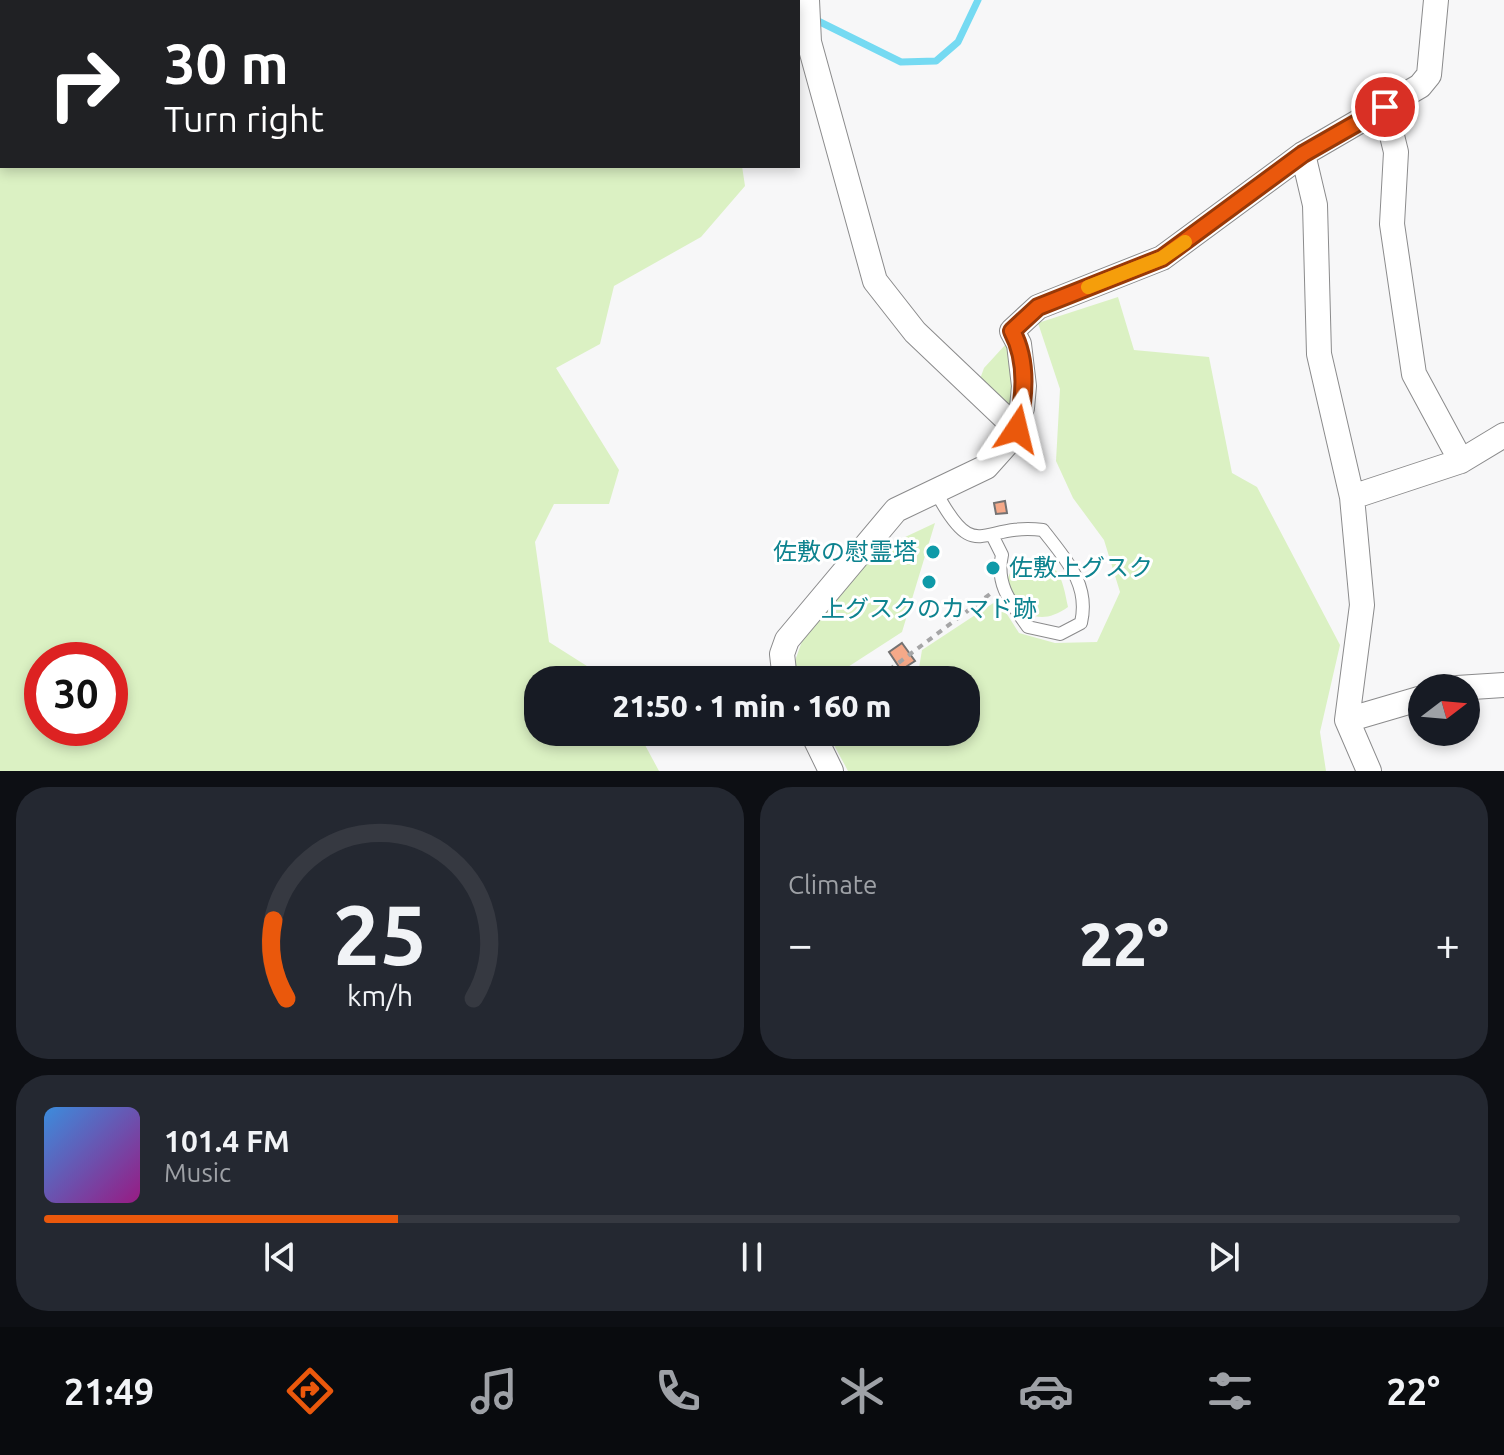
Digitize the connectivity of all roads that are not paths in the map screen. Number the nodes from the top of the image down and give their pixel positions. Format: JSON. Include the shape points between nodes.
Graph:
{"nodes":[{"id":1,"x":807,"y":0,"type":"edge"},
{"id":2,"x":1436,"y":0,"type":"edge"},
{"id":3,"x":1385,"y":107,"type":"junction"},
{"id":4,"x":1303,"y":154,"type":"junction"},
{"id":5,"x":1017,"y":429,"type":"junction"},
{"id":6,"x":1504,"y":435,"type":"edge"},
{"id":7,"x":1461,"y":461,"type":"junction"},
{"id":8,"x":936,"y":492,"type":"junction"},
{"id":9,"x":1352,"y":497,"type":"junction"},
{"id":10,"x":992,"y":535,"type":"junction"},
{"id":11,"x":783,"y":666,"type":"edge"},
{"id":12,"x":1504,"y":685,"type":"edge"},
{"id":13,"x":1480,"y":687,"type":"edge"},
{"id":14,"x":1408,"y":702,"type":"edge"},
{"id":15,"x":1347,"y":720,"type":"junction"},
{"id":16,"x":819,"y":746,"type":"edge"},
{"id":17,"x":831,"y":771,"type":"edge"},
{"id":18,"x":1369,"y":771,"type":"edge"}],
"edges":[{"from":1,"to":5,"type":"street","via":[[808,32],[875,281],[915,332]]},
{"from":2,"to":3,"type":"street","via":[[1429,75]]},
{"from":3,"to":4,"type":"street"},
{"from":3,"to":7,"type":"street","via":[[1396,152],[1392,224],[1414,374]]},
{"from":4,"to":5,"type":"street","via":[[1162,258],[1038,307],[1018,325],[1012,331],[1019,344],[1024,386]]},
{"from":4,"to":9,"type":"street","via":[[1315,205],[1319,354]]},
{"from":5,"to":8,"type":"street","via":[[986,467]]},
{"from":6,"to":7,"type":"street"},
{"from":7,"to":9,"type":"street"},
{"from":8,"to":10,"type":"lane","via":[[949,518],[968,537]]},
{"from":8,"to":11,"type":"street","via":[[896,510],[795,629],[782,654]]},
{"from":9,"to":15,"type":"street","via":[[1362,605]]},
{"from":10,"to":10,"type":"lane","via":[[1015,527],[1043,530],[1086,601],[1081,623],[1060,634],[1028,627],[1002,586],[1002,555]]},
{"from":12,"to":13,"type":"street"},
{"from":14,"to":15,"type":"street"},
{"from":15,"to":18,"type":"street"},
{"from":16,"to":17,"type":"street"}]}
